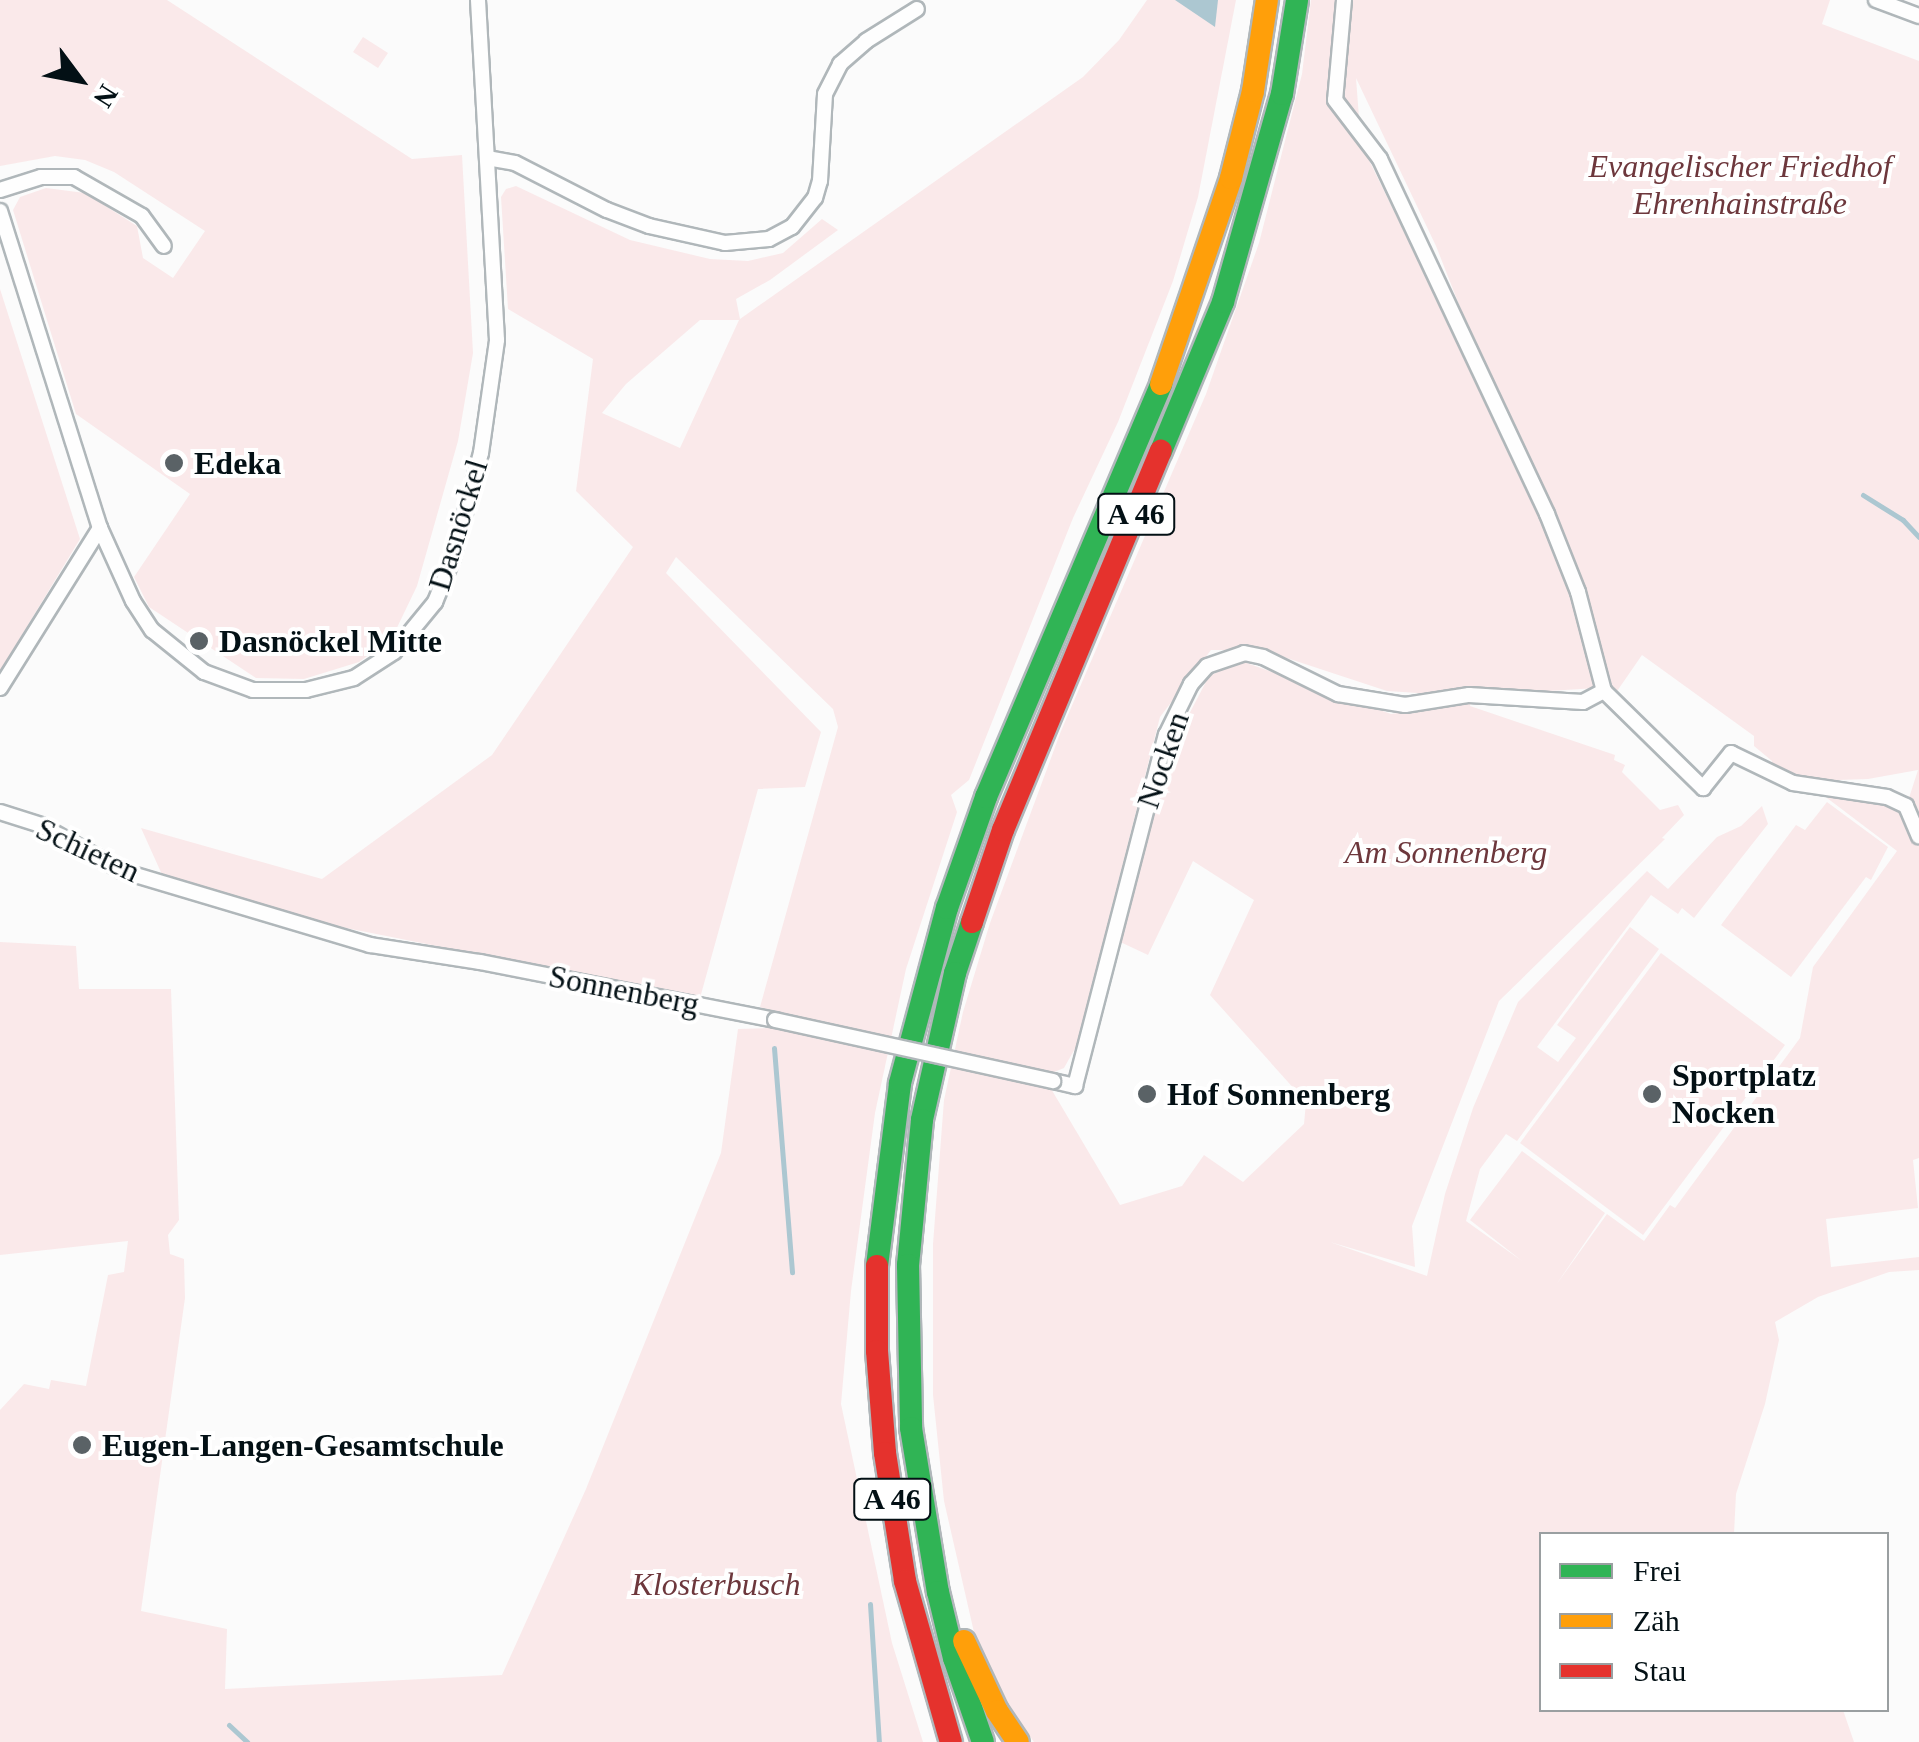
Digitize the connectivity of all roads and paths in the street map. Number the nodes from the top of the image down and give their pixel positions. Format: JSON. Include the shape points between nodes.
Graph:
{"nodes":[{"id":1,"x":478,"y":0,"type":"edge"},
{"id":2,"x":1267,"y":0,"type":"edge"},
{"id":3,"x":1297,"y":0,"type":"edge"},
{"id":4,"x":1344,"y":0,"type":"edge"},
{"id":5,"x":1876,"y":0,"type":"edge"},
{"id":6,"x":917,"y":9,"type":"dead end"},
{"id":7,"x":1919,"y":16,"type":"edge"},
{"id":8,"x":487,"y":158,"type":"junction"},
{"id":9,"x":0,"y":190,"type":"edge"},
{"id":10,"x":0,"y":211,"type":"edge"},
{"id":11,"x":164,"y":246,"type":"dead end"},
{"id":12,"x":100,"y":528,"type":"junction"},
{"id":13,"x":0,"y":688,"type":"edge"},
{"id":14,"x":1604,"y":691,"type":"junction"},
{"id":15,"x":0,"y":812,"type":"edge"},
{"id":16,"x":1919,"y":836,"type":"edge"},
{"id":17,"x":176,"y":888,"type":"joint"},
{"id":18,"x":1075,"y":1086,"type":"joint"},
{"id":19,"x":938,"y":1592,"type":"junction"},
{"id":20,"x":951,"y":1742,"type":"edge"},
{"id":21,"x":984,"y":1742,"type":"edge"},
{"id":22,"x":1018,"y":1742,"type":"edge"}],
"edges":[{"from":1,"to":8,"type":"street","name":"Dasnöckel"},
{"from":2,"to":20,"type":"highway","number":"A 46","via":[[1231,178],[1194,297],[986,798],[947,908],[900,1082],[877,1250],[877,1351],[904,1581]]},
{"from":3,"to":19,"type":"highway","number":"A 46","via":[[1282,94],[1223,302],[1002,830],[932,1065],[912,1195],[907,1354],[915,1464]]},
{"from":4,"to":14,"type":"street","via":[[1335,100],[1380,159],[1548,514],[1578,592]]},
{"from":5,"to":7,"type":"street"},
{"from":6,"to":8,"type":"street","via":[[840,64],[825,94],[815,198],[792,227],[769,239],[725,243],[648,226],[515,163]]},
{"from":8,"to":12,"type":"street","name":"Dasnöckel","via":[[497,340],[482,453],[435,602],[394,652],[354,678],[306,690],[272,692],[228,683],[185,660],[152,630]]},
{"from":9,"to":11,"type":"street","via":[[41,177],[74,177],[142,216]]},
{"from":10,"to":12,"type":"street","name":"Dasnöckel"},
{"from":12,"to":13,"type":"street"},
{"from":14,"to":16,"type":"street","via":[[1703,788],[1732,753],[1793,783],[1887,796],[1906,806]]},
{"from":14,"to":18,"type":"street","name":"Nocken","via":[[1583,702],[1470,695],[1405,705],[1338,694],[1244,653],[1207,666],[1166,735]]},
{"from":15,"to":17,"type":"street","name":"Schieten","via":[[40,825],[122,871]]},
{"from":17,"to":18,"type":"street","name":"Sonnenberg","bridge":true,"via":[[370,945],[775,1020]]},
{"from":19,"to":21,"type":"highway","number":"A 46"},
{"from":19,"to":22,"type":"highway"}]}
